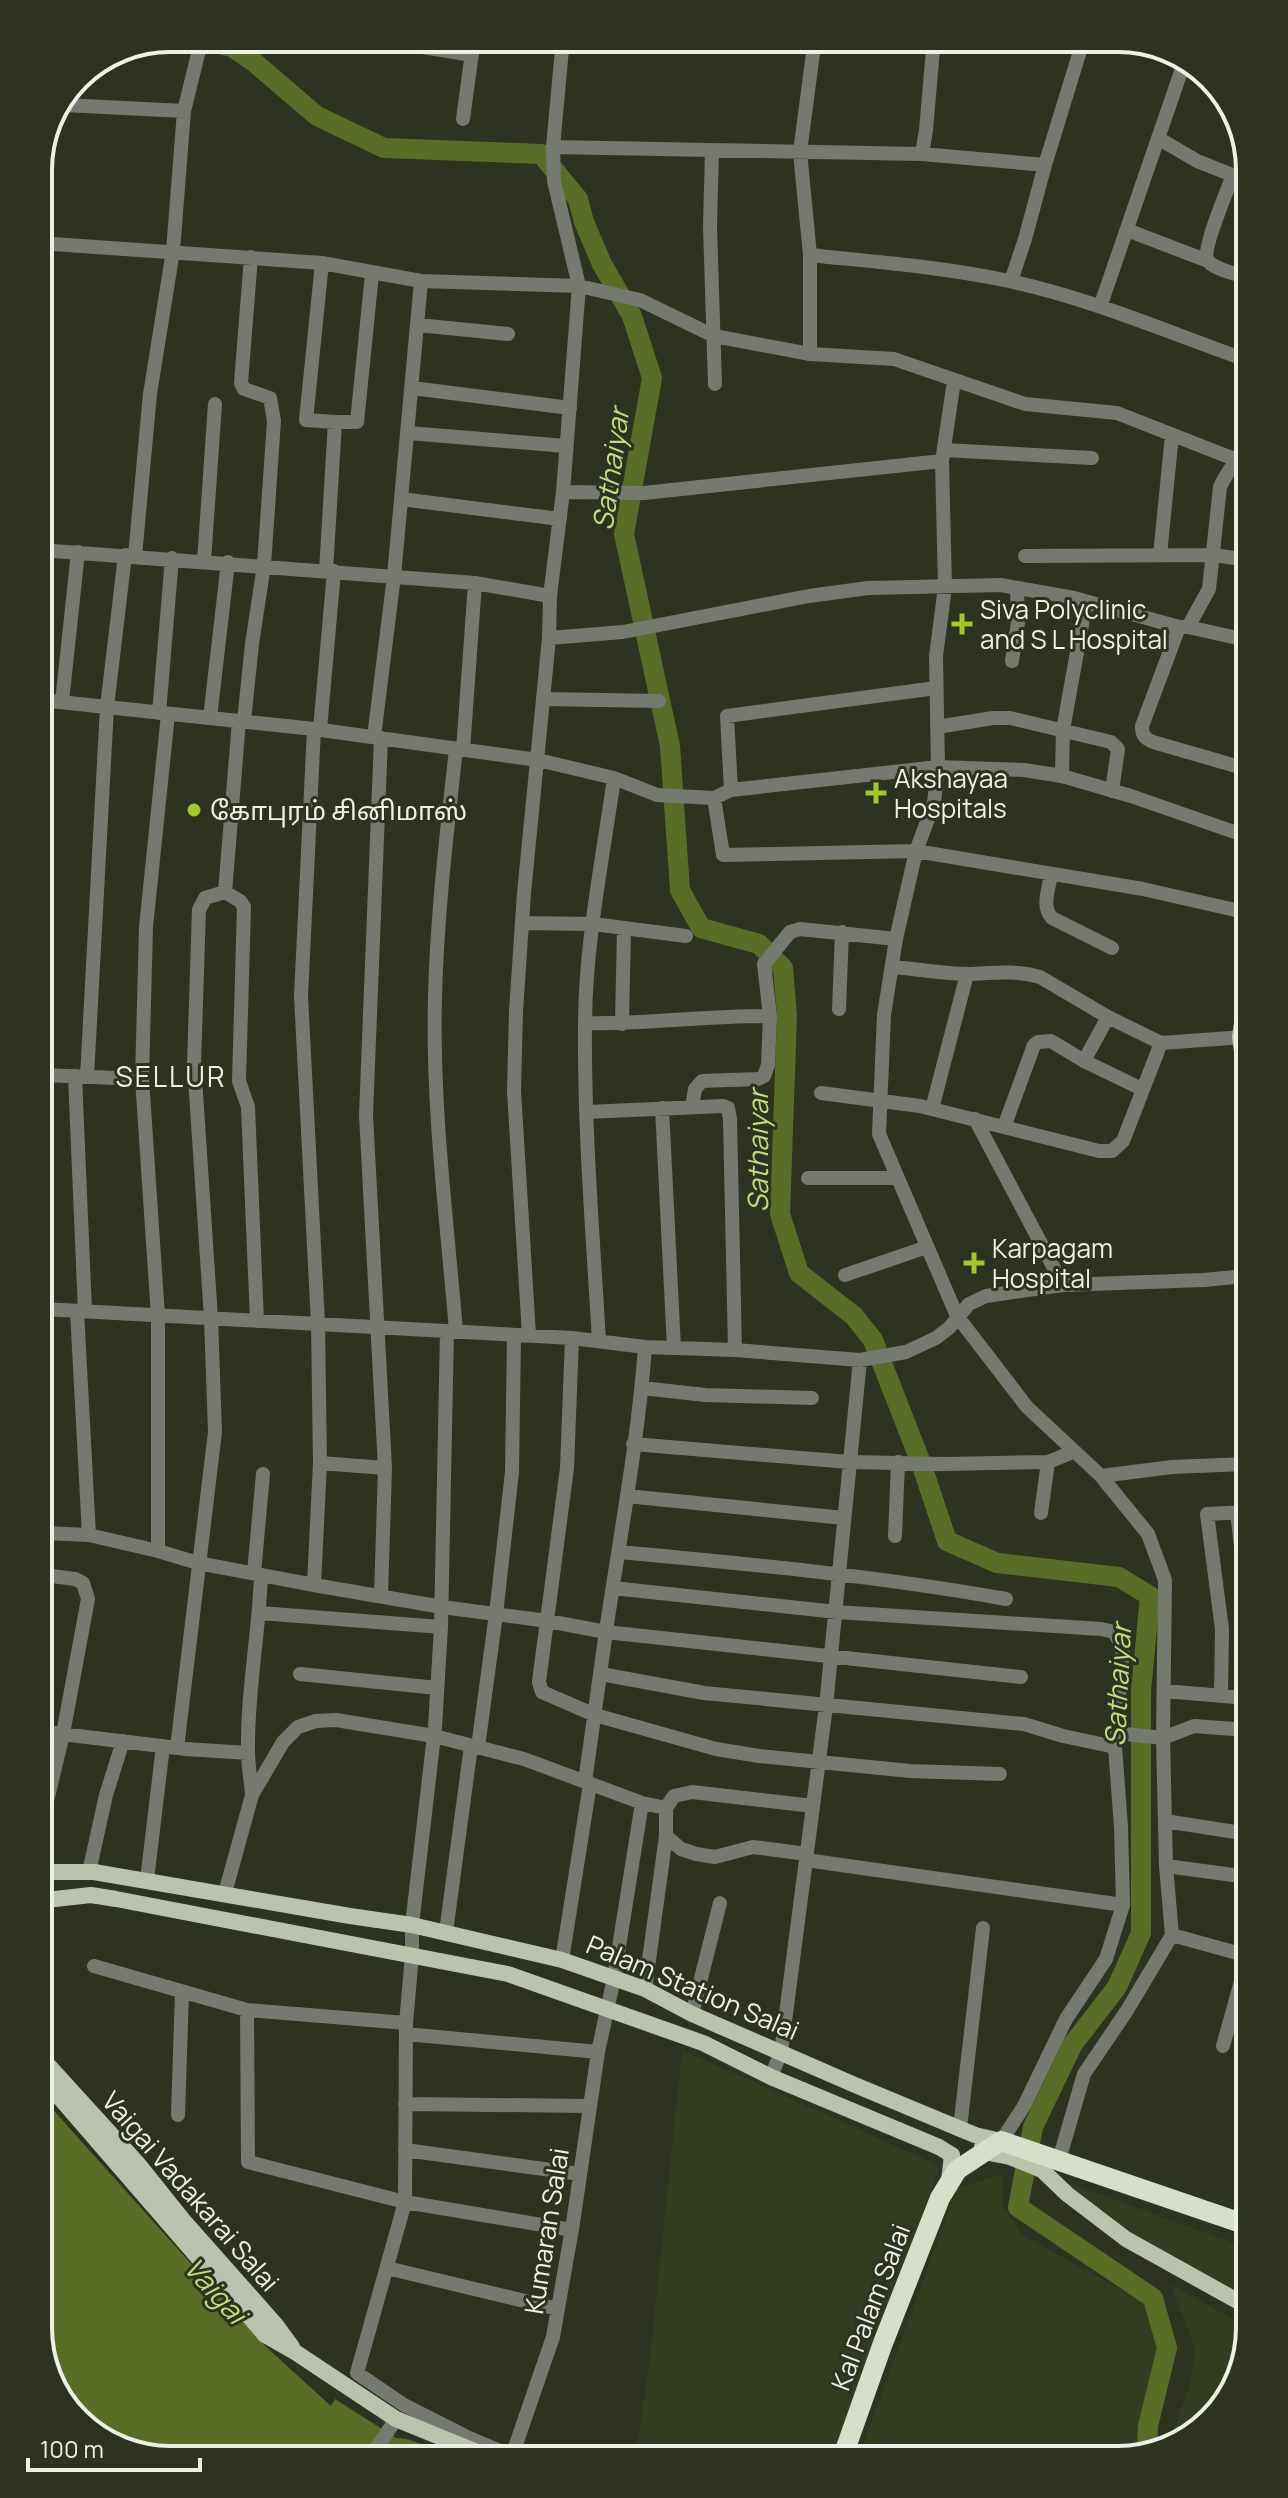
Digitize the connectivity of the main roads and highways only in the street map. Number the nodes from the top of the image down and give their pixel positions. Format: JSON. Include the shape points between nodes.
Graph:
{"nodes":[{"id":1,"x":52,"y":1872,"type":"edge"},
{"id":2,"x":52,"y":1899,"type":"edge"},
{"id":3,"x":52,"y":2069,"type":"edge"},
{"id":4,"x":52,"y":2089,"type":"edge"},
{"id":5,"x":986,"y":2143,"type":"junction"},
{"id":6,"x":1048,"y":2162,"type":"junction"},
{"id":7,"x":949,"y":2181,"type":"junction"},
{"id":8,"x":1236,"y":2222,"type":"edge"},
{"id":9,"x":1236,"y":2300,"type":"edge"},
{"id":10,"x":302,"y":2356,"type":"junction"},
{"id":11,"x":459,"y":2446,"type":"edge"},
{"id":12,"x":846,"y":2446,"type":"edge"}],
"edges":[{"from":1,"to":5,"type":"main road","name":"Palam Station Salai","via":[[147,1880],[412,1925],[562,1960],[645,1989]]},
{"from":2,"to":7,"type":"main road","name":"Palam Station Salai","via":[[91,1895],[116,1899],[508,1974],[703,2043],[939,2147],[952,2155]]},
{"from":3,"to":10,"type":"main road","name":"Vaigai Vadakarai Salai"},
{"from":4,"to":10,"type":"main road","name":"Vaigai Vadakarai Salai","via":[[265,2335]]},
{"from":5,"to":6,"type":"highway","name":"Palam Station Salai"},
{"from":5,"to":7,"type":"highway","name":"Kal Palam Salai"},
{"from":6,"to":8,"type":"highway","name":"Palam Station Salai"},
{"from":6,"to":9,"type":"main road","via":[[1067,2194],[1126,2239]]},
{"from":7,"to":12,"type":"highway","name":"Kal Palam Salai"},
{"from":10,"to":11,"type":"main road","name":"Vaigai Vadakarai Salai","via":[[392,2424]]}]}
